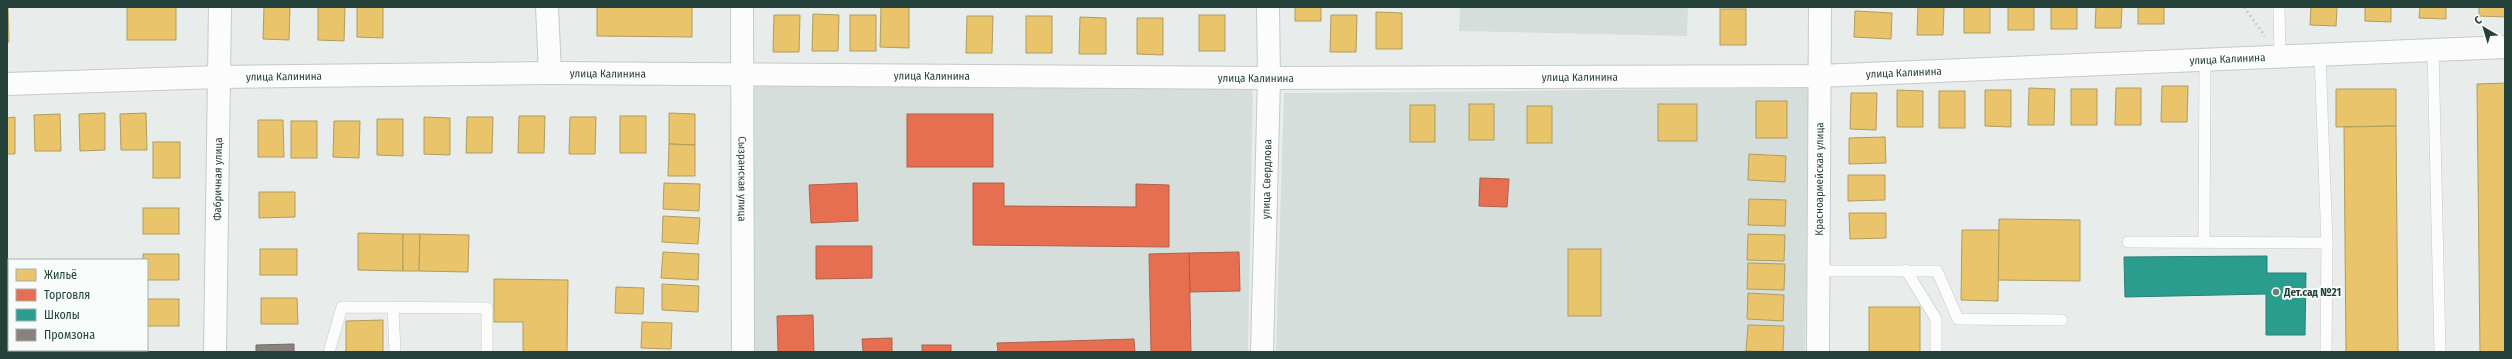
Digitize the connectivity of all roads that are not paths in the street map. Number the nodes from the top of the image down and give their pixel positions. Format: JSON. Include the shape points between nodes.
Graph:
{"nodes":[{"id":1,"x":220,"y":7,"type":"edge"},
{"id":2,"x":548,"y":7,"type":"edge"},
{"id":3,"x":742,"y":7,"type":"edge"},
{"id":4,"x":1268,"y":7,"type":"edge"},
{"id":5,"x":1820,"y":7,"type":"edge"},
{"id":6,"x":2279,"y":7,"type":"edge"},
{"id":7,"x":2505,"y":48,"type":"edge"},
{"id":8,"x":2433,"y":50,"type":"junction"},
{"id":9,"x":2320,"y":55,"type":"junction"},
{"id":10,"x":2280,"y":57,"type":"junction"},
{"id":11,"x":2205,"y":60,"type":"junction"},
{"id":12,"x":550,"y":72,"type":"junction"},
{"id":13,"x":742,"y":73,"type":"junction"},
{"id":14,"x":1819,"y":76,"type":"junction"},
{"id":15,"x":219,"y":77,"type":"junction"},
{"id":16,"x":1269,"y":78,"type":"junction"},
{"id":17,"x":7,"y":84,"type":"edge"},
{"id":18,"x":2128,"y":242,"type":"dead end"},
{"id":19,"x":2204,"y":242,"type":"junction"},
{"id":20,"x":2327,"y":243,"type":"junction"},
{"id":21,"x":1906,"y":270,"type":"junction"},
{"id":22,"x":1818,"y":271,"type":"junction"},
{"id":23,"x":393,"y":308,"type":"junction"},
{"id":24,"x":2062,"y":320,"type":"dead end"},
{"id":25,"x":215,"y":352,"type":"edge"},
{"id":26,"x":329,"y":352,"type":"edge"},
{"id":27,"x":394,"y":352,"type":"edge"},
{"id":28,"x":487,"y":352,"type":"edge"},
{"id":29,"x":743,"y":352,"type":"edge"},
{"id":30,"x":1262,"y":352,"type":"edge"},
{"id":31,"x":1818,"y":352,"type":"edge"},
{"id":32,"x":1936,"y":352,"type":"edge"},
{"id":33,"x":2326,"y":352,"type":"edge"},
{"id":34,"x":2440,"y":352,"type":"edge"}],
"edges":[{"from":1,"to":15,"type":"street","name":"Фабричная улица"},
{"from":2,"to":12,"type":"street"},
{"from":3,"to":13,"type":"street","name":"Сызранская улица"},
{"from":4,"to":16,"type":"street","name":"улица Свердлова"},
{"from":5,"to":14,"type":"street","name":"Красноармейская улица"},
{"from":6,"to":10,"type":"lane"},
{"from":7,"to":8,"type":"street","name":"улица Калинина"},
{"from":8,"to":9,"type":"street","name":"улица Калинина"},
{"from":8,"to":34,"type":"lane"},
{"from":9,"to":10,"type":"street","name":"улица Калинина"},
{"from":9,"to":20,"type":"lane"},
{"from":10,"to":11,"type":"street","name":"улица Калинина"},
{"from":11,"to":14,"type":"street","name":"улица Калинина"},
{"from":11,"to":19,"type":"lane"},
{"from":12,"to":13,"type":"street","name":"улица Калинина"},
{"from":12,"to":15,"type":"street","name":"улица Калинина"},
{"from":13,"to":16,"type":"street","name":"улица Калинина"},
{"from":13,"to":29,"type":"street","name":"Сызранская улица"},
{"from":14,"to":16,"type":"street","name":"улица Калинина"},
{"from":14,"to":22,"type":"street","name":"Красноармейская улица"},
{"from":15,"to":17,"type":"street","name":"улица Калинина"},
{"from":15,"to":25,"type":"street","name":"Фабричная улица"},
{"from":16,"to":30,"type":"street","name":"улица Свердлова"},
{"from":18,"to":19,"type":"lane"},
{"from":19,"to":20,"type":"lane"},
{"from":20,"to":33,"type":"lane"},
{"from":21,"to":22,"type":"lane"},
{"from":21,"to":24,"type":"lane","via":[[1937,271],[1958,319]]},
{"from":21,"to":32,"type":"lane","via":[[1936,319]]},
{"from":22,"to":31,"type":"street","name":"Красноармейская улица"},
{"from":23,"to":26,"type":"lane","via":[[342,308]]},
{"from":23,"to":27,"type":"lane"},
{"from":23,"to":28,"type":"lane","via":[[487,308]]}]}
